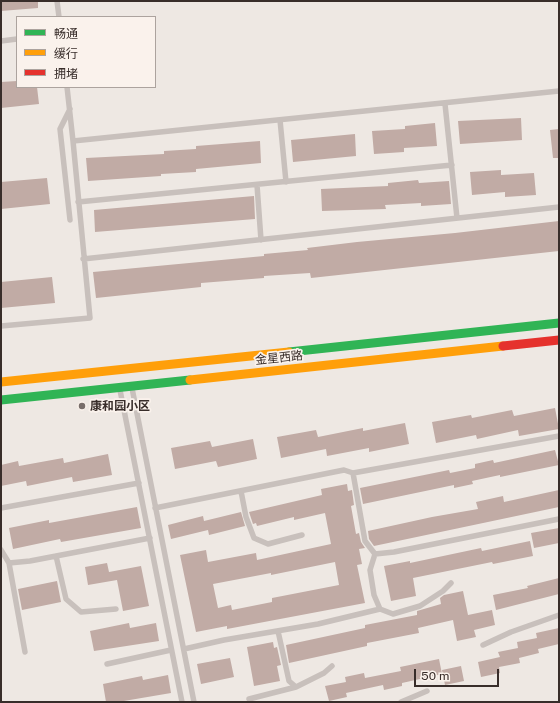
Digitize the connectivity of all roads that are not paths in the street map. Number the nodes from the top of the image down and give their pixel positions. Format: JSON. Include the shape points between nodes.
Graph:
{"nodes":[{"id":1,"x":57,"y":1,"type":"edge"},
{"id":2,"x":59,"y":16,"type":"edge"},
{"id":3,"x":16,"y":39,"type":"edge"},
{"id":4,"x":1,"y":41,"type":"edge"},
{"id":5,"x":67,"y":88,"type":"edge"},
{"id":6,"x":559,"y":91,"type":"edge"},
{"id":7,"x":445,"y":104,"type":"junction"},
{"id":8,"x":70,"y":109,"type":"junction"},
{"id":9,"x":280,"y":120,"type":"junction"},
{"id":10,"x":73,"y":141,"type":"junction"},
{"id":11,"x":452,"y":165,"type":"junction"},
{"id":12,"x":286,"y":182,"type":"junction"},
{"id":13,"x":257,"y":185,"type":"junction"},
{"id":14,"x":78,"y":202,"type":"junction"},
{"id":15,"x":559,"y":207,"type":"edge"},
{"id":16,"x":457,"y":218,"type":"junction"},
{"id":17,"x":70,"y":220,"type":"dead end"},
{"id":18,"x":261,"y":240,"type":"junction"},
{"id":19,"x":83,"y":259,"type":"junction"},
{"id":20,"x":559,"y":323,"type":"edge"},
{"id":21,"x":1,"y":326,"type":"edge"},
{"id":22,"x":559,"y":340,"type":"edge"},
{"id":23,"x":1,"y":382,"type":"edge"},
{"id":24,"x":131,"y":386,"type":"junction"},
{"id":25,"x":120,"y":388,"type":"junction"},
{"id":26,"x":1,"y":400,"type":"edge"},
{"id":27,"x":559,"y":436,"type":"edge"},
{"id":28,"x":353,"y":473,"type":"junction"},
{"id":29,"x":139,"y":483,"type":"junction"},
{"id":30,"x":241,"y":491,"type":"junction"},
{"id":31,"x":1,"y":508,"type":"edge"},
{"id":32,"x":155,"y":508,"type":"junction"},
{"id":33,"x":559,"y":519,"type":"edge"},
{"id":34,"x":302,"y":535,"type":"dead end"},
{"id":35,"x":150,"y":538,"type":"junction"},
{"id":36,"x":1,"y":550,"type":"edge"},
{"id":37,"x":375,"y":554,"type":"junction"},
{"id":38,"x":56,"y":556,"type":"junction"},
{"id":39,"x":9,"y":563,"type":"junction"},
{"id":40,"x":451,"y":582,"type":"dead end"},
{"id":41,"x":116,"y":609,"type":"dead end"},
{"id":42,"x":380,"y":609,"type":"junction"},
{"id":43,"x":559,"y":616,"type":"edge"},
{"id":44,"x":278,"y":631,"type":"junction"},
{"id":45,"x":483,"y":646,"type":"dead end"},
{"id":46,"x":184,"y":649,"type":"junction"},
{"id":47,"x":171,"y":650,"type":"junction"},
{"id":48,"x":25,"y":652,"type":"dead end"},
{"id":49,"x":107,"y":664,"type":"dead end"},
{"id":50,"x":332,"y":666,"type":"dead end"},
{"id":51,"x":296,"y":687,"type":"junction"},
{"id":52,"x":427,"y":691,"type":"dead end"},
{"id":53,"x":249,"y":699,"type":"dead end"},
{"id":54,"x":182,"y":702,"type":"edge"},
{"id":55,"x":194,"y":702,"type":"edge"},
{"id":56,"x":400,"y":702,"type":"edge"}],
"edges":[{"from":1,"to":2,"type":"lane"},
{"from":3,"to":4,"type":"lane"},
{"from":5,"to":8,"type":"lane"},
{"from":6,"to":7,"type":"lane"},
{"from":7,"to":9,"type":"lane"},
{"from":7,"to":11,"type":"lane"},
{"from":8,"to":10,"type":"lane"},
{"from":8,"to":17,"type":"lane","via":[[60,129]]},
{"from":9,"to":10,"type":"lane"},
{"from":9,"to":12,"type":"lane"},
{"from":10,"to":14,"type":"lane"},
{"from":11,"to":12,"type":"lane"},
{"from":11,"to":16,"type":"lane"},
{"from":12,"to":13,"type":"lane"},
{"from":13,"to":14,"type":"lane"},
{"from":13,"to":18,"type":"lane"},
{"from":14,"to":19,"type":"lane"},
{"from":15,"to":16,"type":"lane"},
{"from":16,"to":18,"type":"lane"},
{"from":18,"to":19,"type":"lane"},
{"from":19,"to":21,"type":"lane","via":[[90,318]]},
{"from":20,"to":23,"type":"main road","name":"金星西路"},
{"from":22,"to":24,"type":"main road","name":"金星西路"},
{"from":24,"to":25,"type":"main road","name":"金星西路"},
{"from":24,"to":32,"type":"lane"},
{"from":25,"to":26,"type":"main road","name":"金星西路"},
{"from":25,"to":29,"type":"lane"},
{"from":27,"to":28,"type":"lane"},
{"from":28,"to":30,"type":"lane","via":[[344,470]]},
{"from":28,"to":37,"type":"lane","via":[[365,541]]},
{"from":29,"to":31,"type":"lane"},
{"from":29,"to":35,"type":"lane"},
{"from":30,"to":32,"type":"lane"},
{"from":30,"to":34,"type":"lane","via":[[246,517],[254,538],[268,544]]},
{"from":32,"to":46,"type":"lane"},
{"from":33,"to":37,"type":"lane"},
{"from":35,"to":38,"type":"lane"},
{"from":35,"to":47,"type":"lane"},
{"from":36,"to":39,"type":"lane"},
{"from":37,"to":42,"type":"lane","via":[[370,570],[374,595]]},
{"from":38,"to":39,"type":"lane"},
{"from":38,"to":41,"type":"lane","via":[[66,599],[81,612]]},
{"from":39,"to":48,"type":"lane"},
{"from":40,"to":42,"type":"lane","via":[[443,591],[420,606],[393,614]]},
{"from":42,"to":44,"type":"lane"},
{"from":43,"to":45,"type":"lane","via":[[511,632]]},
{"from":44,"to":46,"type":"lane"},
{"from":44,"to":51,"type":"lane","via":[[289,681]]},
{"from":46,"to":55,"type":"lane"},
{"from":47,"to":49,"type":"lane"},
{"from":47,"to":54,"type":"lane"},
{"from":50,"to":51,"type":"lane","via":[[324,673]]},
{"from":51,"to":53,"type":"lane"},
{"from":52,"to":56,"type":"lane"}]}
